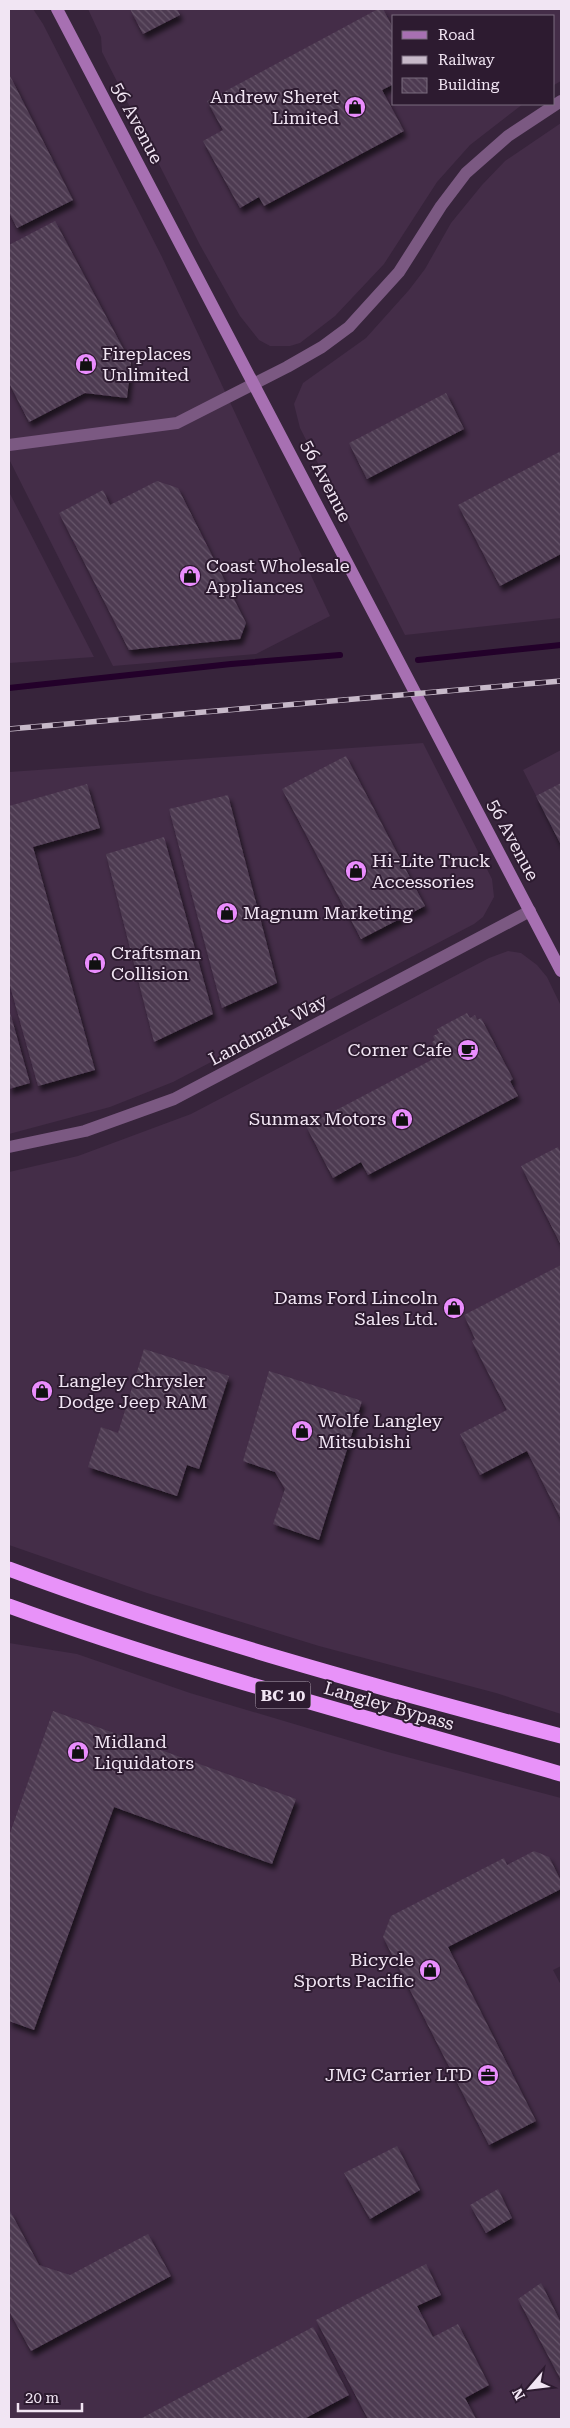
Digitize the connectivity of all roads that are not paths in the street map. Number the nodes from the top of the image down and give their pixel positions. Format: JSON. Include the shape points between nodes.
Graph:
{"nodes":[{"id":1,"x":57,"y":9,"type":"edge"},
{"id":2,"x":555,"y":105,"type":"edge"},
{"id":3,"x":255,"y":383,"type":"junction"},
{"id":4,"x":9,"y":445,"type":"edge"},
{"id":5,"x":530,"y":911,"type":"junction"},
{"id":6,"x":561,"y":971,"type":"edge"},
{"id":7,"x":9,"y":1148,"type":"edge"},
{"id":8,"x":9,"y":1569,"type":"edge"},
{"id":9,"x":9,"y":1606,"type":"edge"},
{"id":10,"x":561,"y":1736,"type":"edge"},
{"id":11,"x":561,"y":1774,"type":"edge"}],
"edges":[{"from":1,"to":3,"type":"main road","name":"56 Avenue"},
{"from":2,"to":3,"type":"street","via":[[508,136],[466,174],[441,206],[399,272],[349,326],[322,347]]},
{"from":3,"to":4,"type":"street","via":[[177,423]]},
{"from":3,"to":5,"type":"main road","name":"56 Avenue"},
{"from":5,"to":6,"type":"main road","name":"56 Avenue"},
{"from":5,"to":7,"type":"street","name":"Landmark Way","via":[[174,1099],[85,1131]]},
{"from":8,"to":10,"type":"highway","name":"Langley Bypass","number":"BC 10","via":[[171,1624]]},
{"from":9,"to":11,"type":"highway","name":"Langley Bypass","number":"BC 10","via":[[197,1669]]}]}
